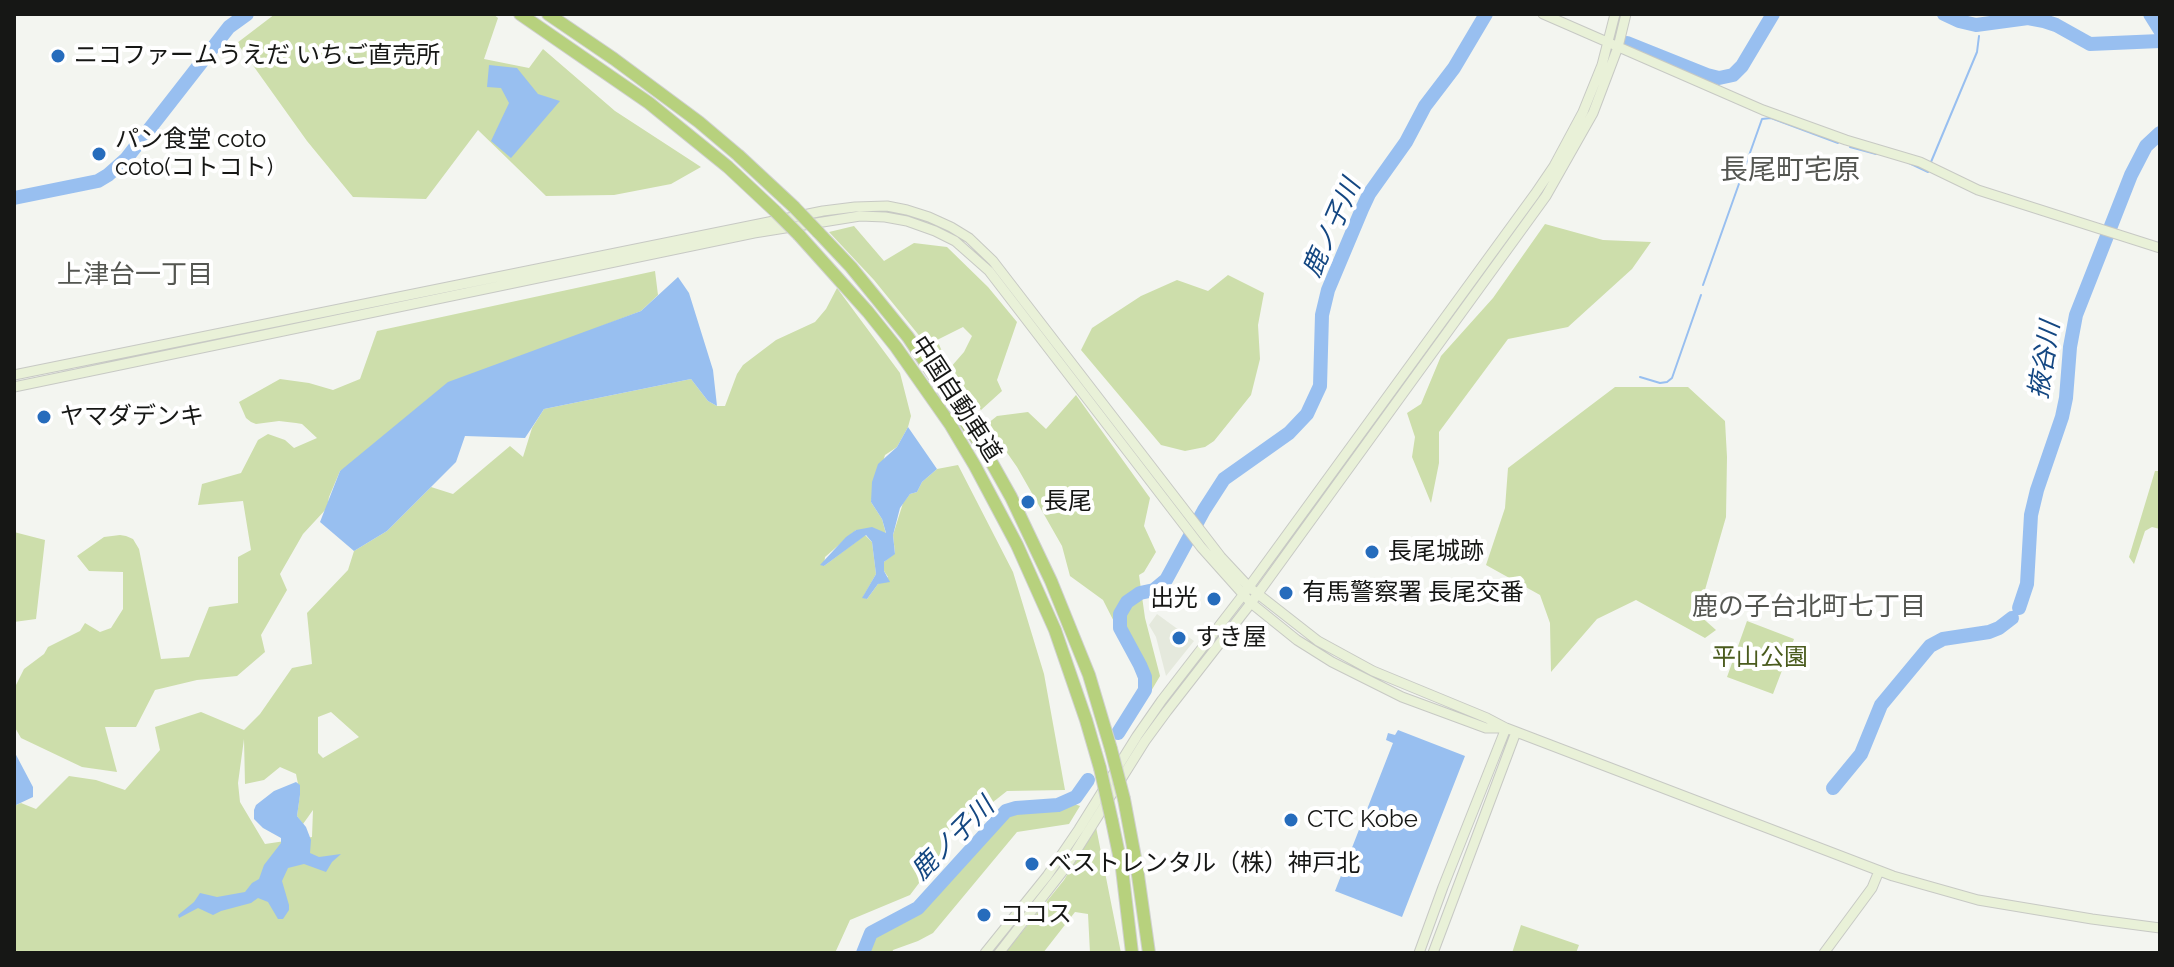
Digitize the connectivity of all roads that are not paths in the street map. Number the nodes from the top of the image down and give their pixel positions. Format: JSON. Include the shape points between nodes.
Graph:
{"nodes":[{"id":1,"x":520,"y":14,"type":"edge"},
{"id":2,"x":548,"y":14,"type":"edge"},
{"id":3,"x":1543,"y":14,"type":"edge"},
{"id":4,"x":1615,"y":14,"type":"edge"},
{"id":5,"x":1626,"y":14,"type":"edge"},
{"id":6,"x":1613,"y":45,"type":"junction"},
{"id":7,"x":2160,"y":248,"type":"edge"},
{"id":8,"x":14,"y":375,"type":"edge"},
{"id":9,"x":14,"y":387,"type":"edge"},
{"id":10,"x":1165,"y":492,"type":"junction"},
{"id":11,"x":1250,"y":595,"type":"junction"},
{"id":12,"x":1511,"y":730,"type":"junction"},
{"id":13,"x":1879,"y":871,"type":"junction"},
{"id":14,"x":2160,"y":928,"type":"edge"},
{"id":15,"x":985,"y":953,"type":"edge"},
{"id":16,"x":999,"y":953,"type":"edge"},
{"id":17,"x":1132,"y":953,"type":"edge"},
{"id":18,"x":1149,"y":953,"type":"edge"},
{"id":19,"x":1419,"y":953,"type":"edge"},
{"id":20,"x":1433,"y":953,"type":"edge"},
{"id":21,"x":1824,"y":953,"type":"edge"}],
"edges":[{"from":1,"to":17,"type":"highway","name":"中国自動車道","bridge":true,"via":[[659,111],[775,211],[868,312],[950,424],[1030,572],[1086,720],[1122,869]]},
{"from":2,"to":18,"type":"highway","name":"中国自動車道","bridge":true,"via":[[699,122],[794,207],[908,337],[988,456],[1032,539],[1089,675],[1124,799]]},
{"from":3,"to":6,"type":"street"},
{"from":4,"to":6,"type":"street"},
{"from":5,"to":6,"type":"street"},
{"from":6,"to":7,"type":"street","via":[[1763,110],[1930,167],[1978,190]]},
{"from":6,"to":11,"type":"street","via":[[1554,166]]},
{"from":8,"to":10,"type":"street","via":[[823,211],[887,206],[951,227],[993,261]]},
{"from":9,"to":10,"type":"street","via":[[754,233],[860,216],[885,217],[955,241],[989,271]]},
{"from":10,"to":11,"type":"street"},
{"from":11,"to":12,"type":"street","via":[[1297,640],[1332,662],[1402,697],[1486,728]]},
{"from":11,"to":15,"type":"street","via":[[1137,736],[1047,876]]},
{"from":11,"to":16,"type":"street","via":[[1153,731],[1066,867]]},
{"from":12,"to":13,"type":"street"},
{"from":12,"to":19,"type":"street"},
{"from":12,"to":20,"type":"street"},
{"from":13,"to":14,"type":"street","via":[[1978,900]]},
{"from":13,"to":21,"type":"street"}]}
